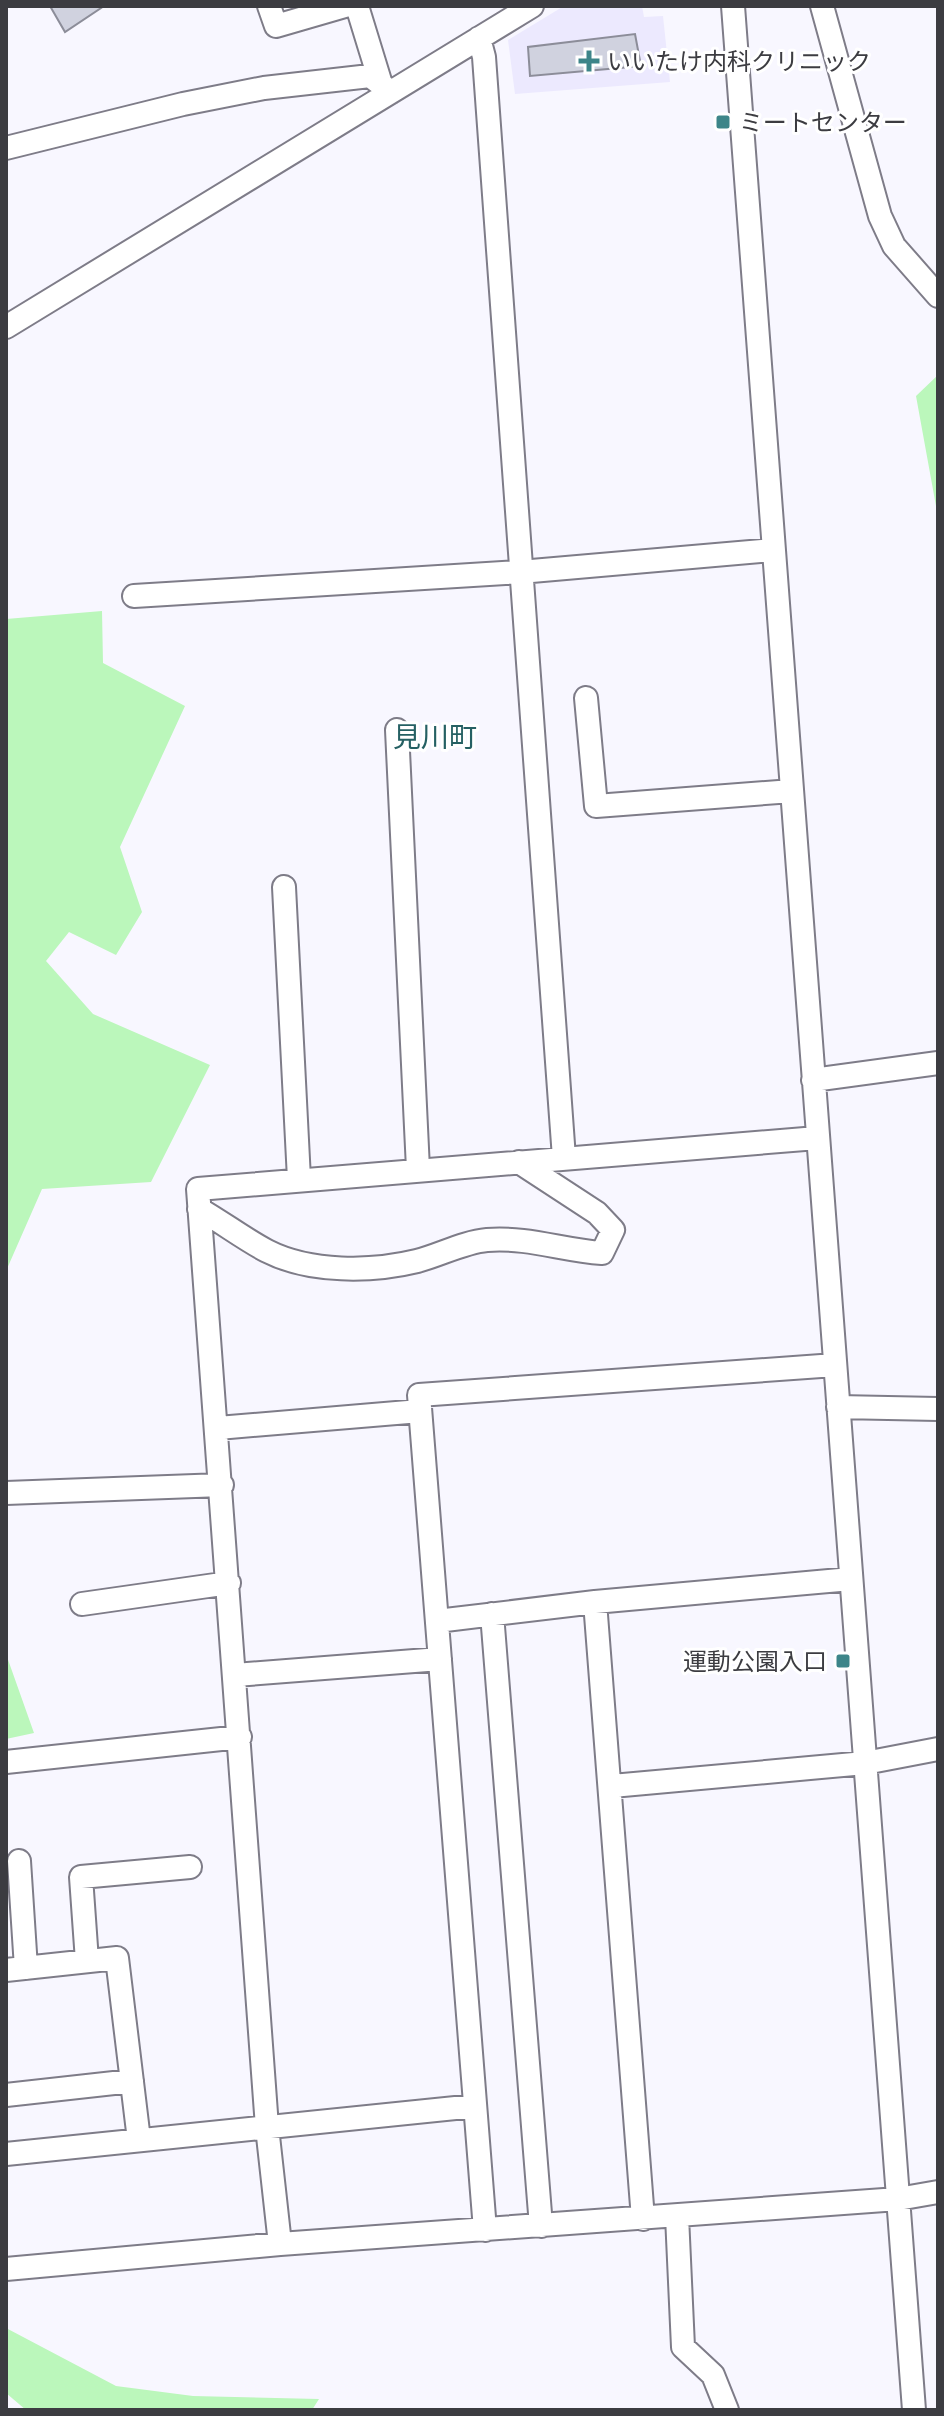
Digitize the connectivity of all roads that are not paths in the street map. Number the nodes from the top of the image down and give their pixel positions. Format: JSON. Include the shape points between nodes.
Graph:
{"nodes":[{"id":1,"x":269,"y":6,"type":"edge"},
{"id":2,"x":345,"y":6,"type":"edge"},
{"id":3,"x":357,"y":6,"type":"edge"},
{"id":4,"x":532,"y":6,"type":"edge"},
{"id":5,"x":733,"y":6,"type":"edge"},
{"id":6,"x":822,"y":6,"type":"edge"},
{"id":7,"x":479,"y":38,"type":"junction"},
{"id":8,"x":386,"y":87,"type":"junction"},
{"id":9,"x":6,"y":148,"type":"edge"},
{"id":10,"x":938,"y":296,"type":"edge"},
{"id":11,"x":6,"y":327,"type":"edge"},
{"id":12,"x":773,"y":550,"type":"junction"},
{"id":13,"x":520,"y":572,"type":"junction"},
{"id":14,"x":134,"y":596,"type":"dead end"},
{"id":15,"x":586,"y":698,"type":"dead end"},
{"id":16,"x":397,"y":730,"type":"dead end"},
{"id":17,"x":792,"y":791,"type":"junction"},
{"id":18,"x":284,"y":887,"type":"dead end"},
{"id":19,"x":938,"y":1063,"type":"edge"},
{"id":20,"x":813,"y":1080,"type":"junction"},
{"id":21,"x":817,"y":1138,"type":"junction"},
{"id":22,"x":564,"y":1158,"type":"junction"},
{"id":23,"x":519,"y":1162,"type":"junction"},
{"id":24,"x":418,"y":1169,"type":"junction"},
{"id":25,"x":299,"y":1179,"type":"junction"},
{"id":26,"x":199,"y":1209,"type":"junction"},
{"id":27,"x":835,"y":1365,"type":"junction"},
{"id":28,"x":838,"y":1407,"type":"junction"},
{"id":29,"x":938,"y":1409,"type":"edge"},
{"id":30,"x":420,"y":1411,"type":"junction"},
{"id":31,"x":218,"y":1428,"type":"junction"},
{"id":32,"x":222,"y":1485,"type":"junction"},
{"id":33,"x":6,"y":1493,"type":"edge"},
{"id":34,"x":851,"y":1579,"type":"junction"},
{"id":35,"x":229,"y":1583,"type":"junction"},
{"id":36,"x":595,"y":1602,"type":"junction"},
{"id":37,"x":82,"y":1604,"type":"dead end"},
{"id":38,"x":492,"y":1614,"type":"junction"},
{"id":39,"x":437,"y":1621,"type":"junction"},
{"id":40,"x":440,"y":1659,"type":"junction"},
{"id":41,"x":235,"y":1675,"type":"junction"},
{"id":42,"x":240,"y":1737,"type":"junction"},
{"id":43,"x":938,"y":1749,"type":"edge"},
{"id":44,"x":6,"y":1762,"type":"edge"},
{"id":45,"x":865,"y":1763,"type":"junction"},
{"id":46,"x":612,"y":1786,"type":"junction"},
{"id":47,"x":19,"y":1861,"type":"dead end"},
{"id":48,"x":190,"y":1867,"type":"dead end"},
{"id":49,"x":87,"y":1961,"type":"junction"},
{"id":50,"x":16,"y":1969,"type":"edge"},
{"id":51,"x":132,"y":2081,"type":"junction"},
{"id":52,"x":6,"y":2095,"type":"edge"},
{"id":53,"x":475,"y":2106,"type":"junction"},
{"id":54,"x":267,"y":2127,"type":"junction"},
{"id":55,"x":139,"y":2140,"type":"junction"},
{"id":56,"x":6,"y":2154,"type":"edge"},
{"id":57,"x":938,"y":2192,"type":"edge"},
{"id":58,"x":898,"y":2199,"type":"junction"},
{"id":59,"x":677,"y":2216,"type":"junction"},
{"id":60,"x":643,"y":2219,"type":"junction"},
{"id":61,"x":541,"y":2226,"type":"junction"},
{"id":62,"x":485,"y":2230,"type":"junction"},
{"id":63,"x":280,"y":2244,"type":"junction"},
{"id":64,"x":6,"y":2269,"type":"edge"},
{"id":65,"x":727,"y":2410,"type":"edge"},
{"id":66,"x":914,"y":2410,"type":"edge"}],
"edges":[{"from":1,"to":2,"type":"street","via":[[276,26]]},
{"from":3,"to":8,"type":"street"},
{"from":4,"to":7,"type":"street"},
{"from":5,"to":12,"type":"street"},
{"from":6,"to":10,"type":"street","via":[[880,216],[894,246]]},
{"from":7,"to":8,"type":"street"},
{"from":7,"to":13,"type":"street"},
{"from":8,"to":9,"type":"street","via":[[370,76],[264,88]]},
{"from":8,"to":11,"type":"street"},
{"from":12,"to":13,"type":"street"},
{"from":12,"to":17,"type":"street"},
{"from":13,"to":14,"type":"street"},
{"from":13,"to":22,"type":"street"},
{"from":15,"to":17,"type":"street","via":[[596,806]]},
{"from":16,"to":24,"type":"street"},
{"from":17,"to":20,"type":"street"},
{"from":18,"to":25,"type":"street"},
{"from":19,"to":20,"type":"street"},
{"from":20,"to":21,"type":"street"},
{"from":21,"to":22,"type":"street"},
{"from":21,"to":27,"type":"street"},
{"from":22,"to":23,"type":"street"},
{"from":23,"to":24,"type":"street"},
{"from":23,"to":26,"type":"street","via":[[597,1213],[613,1230],[602,1253],[563,1250],[538,1240],[484,1240],[416,1261],[379,1266],[305,1264],[269,1252]]},
{"from":24,"to":25,"type":"street"},
{"from":25,"to":26,"type":"street","via":[[198,1189]]},
{"from":26,"to":31,"type":"street"},
{"from":27,"to":28,"type":"street"},
{"from":27,"to":30,"type":"street","via":[[419,1395]]},
{"from":28,"to":29,"type":"street"},
{"from":28,"to":34,"type":"street"},
{"from":30,"to":31,"type":"street"},
{"from":30,"to":39,"type":"street"},
{"from":31,"to":32,"type":"street"},
{"from":32,"to":33,"type":"street"},
{"from":32,"to":35,"type":"street"},
{"from":34,"to":36,"type":"street"},
{"from":34,"to":45,"type":"street"},
{"from":35,"to":37,"type":"street"},
{"from":35,"to":41,"type":"street"},
{"from":36,"to":38,"type":"street"},
{"from":36,"to":46,"type":"street"},
{"from":38,"to":39,"type":"street"},
{"from":38,"to":61,"type":"street"},
{"from":39,"to":40,"type":"street"},
{"from":40,"to":41,"type":"street"},
{"from":40,"to":53,"type":"street"},
{"from":41,"to":42,"type":"street"},
{"from":42,"to":44,"type":"street"},
{"from":42,"to":54,"type":"street"},
{"from":43,"to":45,"type":"street"},
{"from":45,"to":46,"type":"street"},
{"from":45,"to":58,"type":"street"},
{"from":46,"to":60,"type":"street"},
{"from":47,"to":50,"type":"street"},
{"from":48,"to":49,"type":"street","via":[[81,1877]]},
{"from":49,"to":50,"type":"street"},
{"from":49,"to":51,"type":"street","via":[[117,1958]]},
{"from":51,"to":52,"type":"street"},
{"from":51,"to":55,"type":"street"},
{"from":53,"to":54,"type":"street"},
{"from":53,"to":62,"type":"street"},
{"from":54,"to":55,"type":"street"},
{"from":54,"to":63,"type":"street"},
{"from":55,"to":56,"type":"street"},
{"from":57,"to":58,"type":"street"},
{"from":58,"to":59,"type":"street"},
{"from":58,"to":66,"type":"street"},
{"from":59,"to":60,"type":"street"},
{"from":59,"to":65,"type":"street","via":[[683,2347],[713,2375]]},
{"from":60,"to":61,"type":"street"},
{"from":61,"to":62,"type":"street"},
{"from":62,"to":63,"type":"street"},
{"from":63,"to":64,"type":"street"}]}
